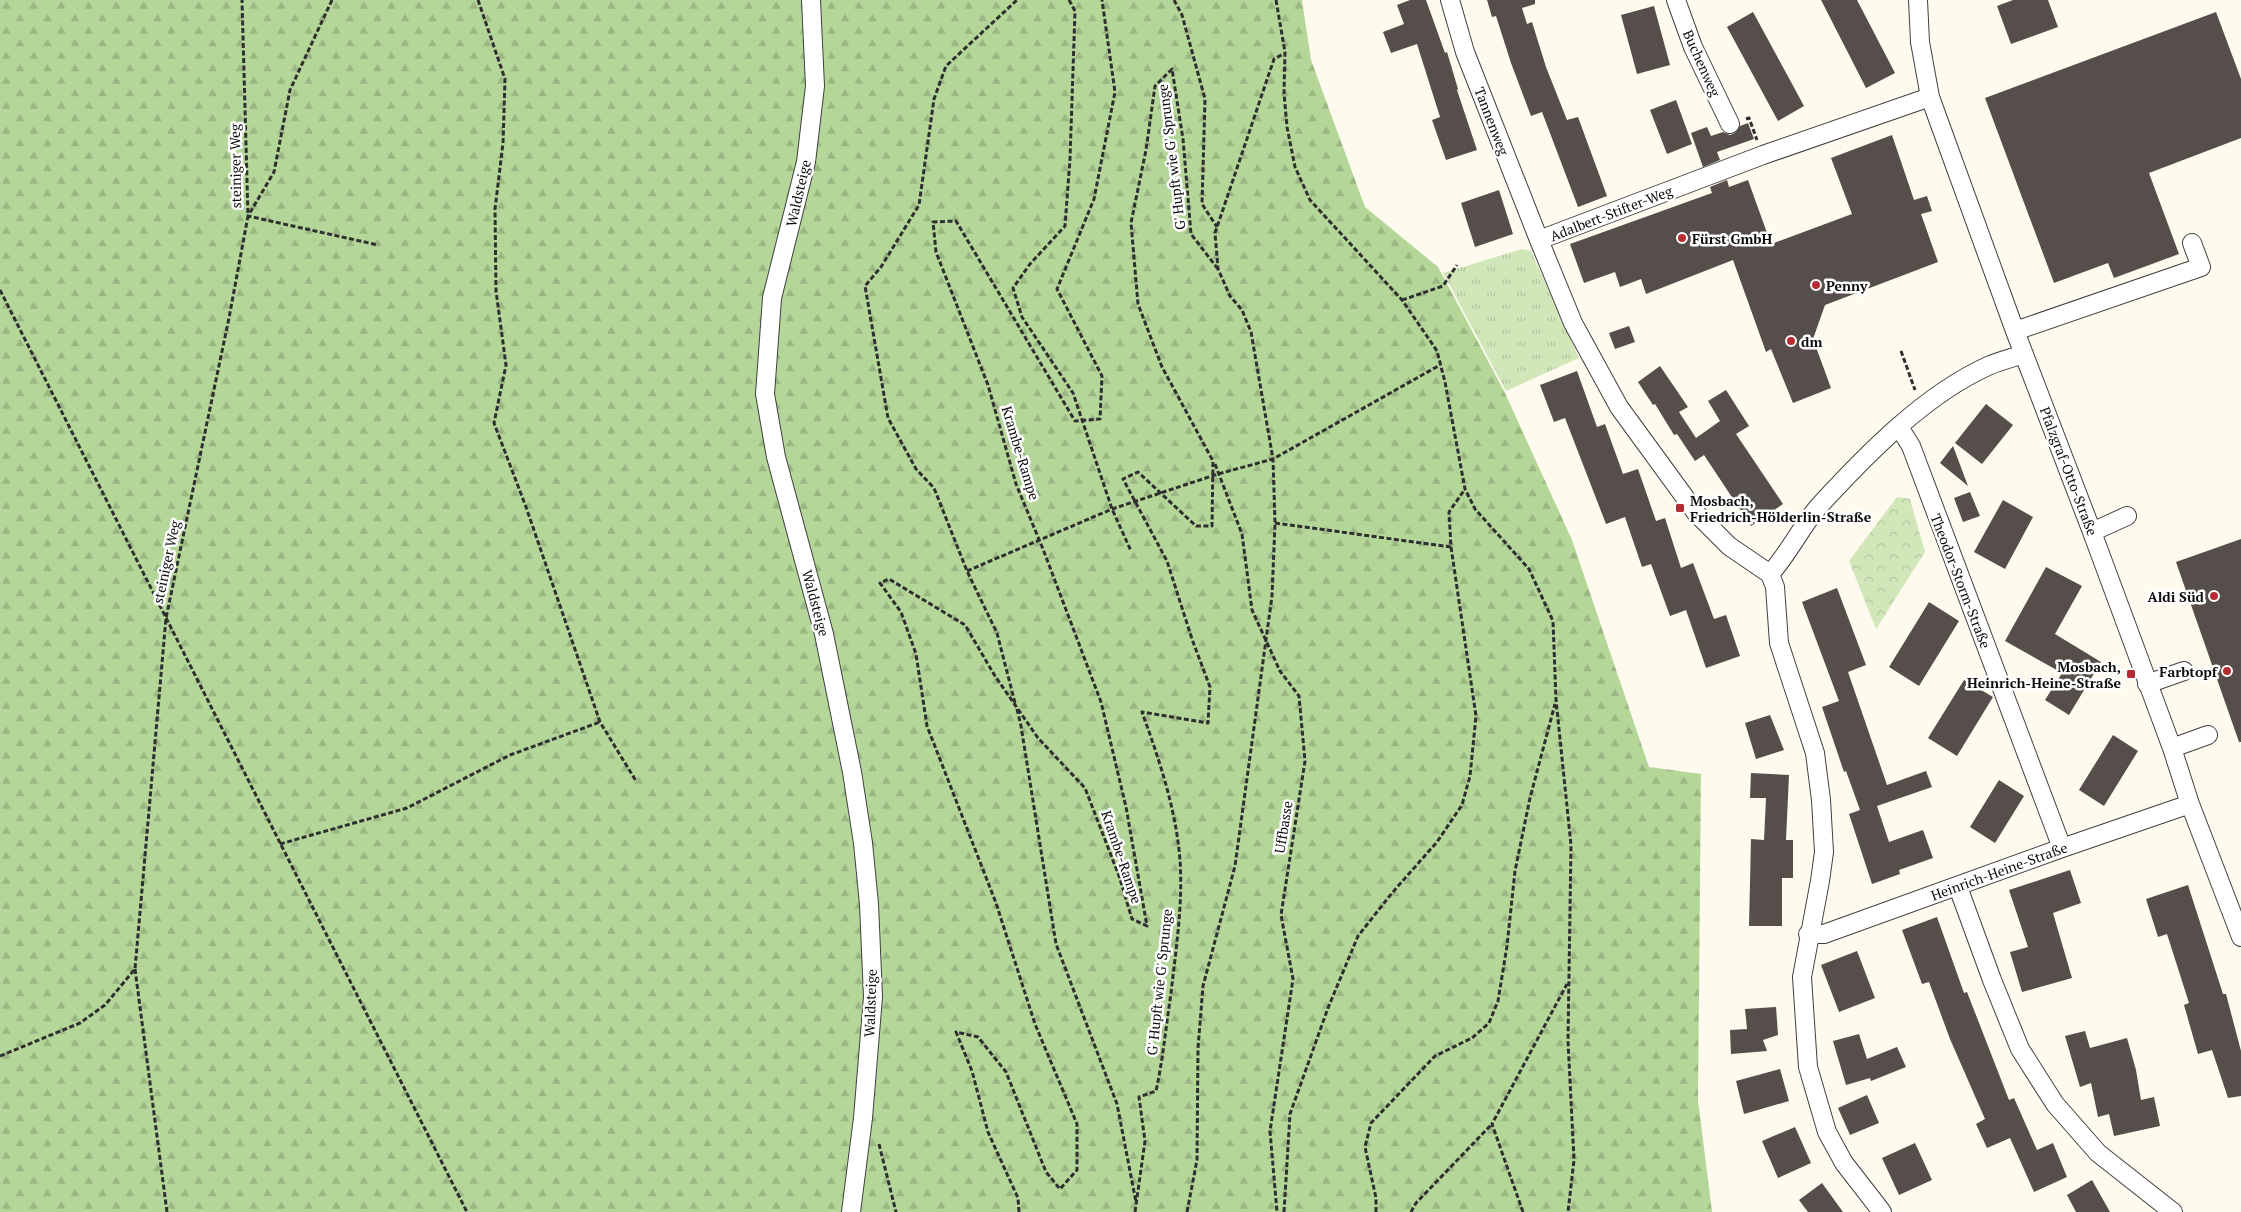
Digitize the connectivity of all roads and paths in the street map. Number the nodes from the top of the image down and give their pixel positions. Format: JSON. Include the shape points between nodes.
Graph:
{"nodes":[{"id":1,"x":242,"y":0,"type":"edge"},
{"id":2,"x":332,"y":0,"type":"edge"},
{"id":3,"x":478,"y":0,"type":"edge"},
{"id":4,"x":810,"y":0,"type":"edge"},
{"id":5,"x":1017,"y":0,"type":"edge"},
{"id":6,"x":1069,"y":0,"type":"edge"},
{"id":7,"x":1102,"y":0,"type":"edge"},
{"id":8,"x":1174,"y":0,"type":"edge"},
{"id":9,"x":1276,"y":0,"type":"edge"},
{"id":10,"x":1450,"y":0,"type":"edge"},
{"id":11,"x":1676,"y":0,"type":"edge"},
{"id":12,"x":1918,"y":0,"type":"edge"},
{"id":13,"x":1285,"y":52,"type":"junction"},
{"id":14,"x":1930,"y":97,"type":"junction"},
{"id":15,"x":1730,"y":124,"type":"joint"},
{"id":16,"x":1763,"y":155,"type":"junction"},
{"id":17,"x":248,"y":216,"type":"junction"},
{"id":18,"x":1217,"y":227,"type":"junction"},
{"id":19,"x":1539,"y":240,"type":"junction"},
{"id":20,"x":2192,"y":243,"type":"dead end"},
{"id":21,"x":378,"y":245,"type":"dead end"},
{"id":22,"x":1457,"y":266,"type":"dead end"},
{"id":23,"x":1218,"y":270,"type":"junction"},
{"id":24,"x":0,"y":290,"type":"edge"},
{"id":25,"x":1402,"y":300,"type":"junction"},
{"id":26,"x":2015,"y":331,"type":"junction"},
{"id":27,"x":1901,"y":351,"type":"dead end"},
{"id":28,"x":2024,"y":354,"type":"junction"},
{"id":29,"x":1440,"y":365,"type":"junction"},
{"id":30,"x":1918,"y":398,"type":"dead end"},
{"id":31,"x":1082,"y":421,"type":"junction"},
{"id":32,"x":1899,"y":428,"type":"junction"},
{"id":33,"x":1273,"y":459,"type":"junction"},
{"id":34,"x":1214,"y":462,"type":"junction"},
{"id":35,"x":1218,"y":474,"type":"junction"},
{"id":36,"x":1213,"y":476,"type":"junction"},
{"id":37,"x":1465,"y":490,"type":"junction"},
{"id":38,"x":1161,"y":494,"type":"junction"},
{"id":39,"x":1135,"y":502,"type":"junction"},
{"id":40,"x":1112,"y":509,"type":"junction"},
{"id":41,"x":2127,"y":516,"type":"dead end"},
{"id":42,"x":1275,"y":523,"type":"junction"},
{"id":43,"x":2092,"y":532,"type":"junction"},
{"id":44,"x":1039,"y":540,"type":"junction"},
{"id":45,"x":1451,"y":548,"type":"junction"},
{"id":46,"x":1131,"y":551,"type":"dead end"},
{"id":47,"x":967,"y":571,"type":"junction"},
{"id":48,"x":1770,"y":574,"type":"junction"},
{"id":49,"x":166,"y":618,"type":"junction"},
{"id":50,"x":1266,"y":642,"type":"junction"},
{"id":51,"x":2184,"y":671,"type":"dead end"},
{"id":52,"x":2147,"y":684,"type":"junction"},
{"id":53,"x":1556,"y":700,"type":"junction"},
{"id":54,"x":1016,"y":706,"type":"junction"},
{"id":55,"x":600,"y":722,"type":"junction"},
{"id":56,"x":2208,"y":735,"type":"dead end"},
{"id":57,"x":2172,"y":748,"type":"junction"},
{"id":58,"x":636,"y":781,"type":"dead end"},
{"id":59,"x":2190,"y":804,"type":"junction"},
{"id":60,"x":280,"y":844,"type":"junction"},
{"id":61,"x":2062,"y":848,"type":"junction"},
{"id":62,"x":1958,"y":887,"type":"junction"},
{"id":63,"x":2235,"y":907,"type":"edge"},
{"id":64,"x":1808,"y":934,"type":"junction"},
{"id":65,"x":2241,"y":937,"type":"edge"},
{"id":66,"x":134,"y":969,"type":"junction"},
{"id":67,"x":1568,"y":982,"type":"junction"},
{"id":68,"x":0,"y":1056,"type":"edge"},
{"id":69,"x":863,"y":1118,"type":"junction"},
{"id":70,"x":1492,"y":1124,"type":"junction"},
{"id":71,"x":1136,"y":1206,"type":"junction"},
{"id":72,"x":167,"y":1212,"type":"edge"},
{"id":73,"x":467,"y":1212,"type":"edge"},
{"id":74,"x":851,"y":1212,"type":"edge"},
{"id":75,"x":896,"y":1212,"type":"edge"},
{"id":76,"x":1019,"y":1212,"type":"edge"},
{"id":77,"x":1136,"y":1212,"type":"edge"},
{"id":78,"x":1186,"y":1212,"type":"edge"},
{"id":79,"x":1277,"y":1212,"type":"edge"},
{"id":80,"x":1284,"y":1212,"type":"edge"},
{"id":81,"x":1376,"y":1212,"type":"edge"},
{"id":82,"x":1411,"y":1212,"type":"edge"},
{"id":83,"x":1523,"y":1212,"type":"edge"},
{"id":84,"x":1568,"y":1212,"type":"edge"},
{"id":85,"x":1882,"y":1212,"type":"edge"},
{"id":86,"x":2173,"y":1212,"type":"edge"}],
"edges":[{"from":1,"to":17,"type":"path","name":"steiniger Weg"},
{"from":2,"to":17,"type":"path","via":[[290,90],[274,172]]},
{"from":3,"to":55,"type":"path","via":[[505,79],[503,144],[495,209],[496,291],[506,364],[494,423]]},
{"from":4,"to":69,"type":"street","name":"Waldsteige","via":[[815,86],[810,134],[772,298],[765,394],[776,457],[824,634],[863,844],[873,997]]},
{"from":5,"to":47,"type":"path","via":[[946,66],[934,99],[919,205],[881,267],[865,286],[888,418],[916,469],[934,488]]},
{"from":6,"to":31,"type":"path","via":[[1075,11],[1065,226],[1013,288],[1022,317],[1074,393]]},
{"from":7,"to":31,"type":"path","via":[[1115,92],[1094,199],[1057,289],[1102,376],[1100,419]]},
{"from":8,"to":18,"type":"path","via":[[1182,15],[1205,99],[1202,204]]},
{"from":9,"to":13,"type":"path"},
{"from":10,"to":19,"type":"street","name":"Tannenweg","via":[[1465,52]]},
{"from":11,"to":15,"type":"street","name":"Buchenweg","via":[[1693,47]]},
{"from":12,"to":14,"type":"street","name":"Pfalzgraf-Otto-Straße","via":[[1920,42]]},
{"from":13,"to":18,"type":"path","via":[[1274,59]]},
{"from":13,"to":25,"type":"path","via":[[1287,127],[1295,167],[1310,200]]},
{"from":14,"to":16,"type":"street","name":"Adalbert-Stifter-Weg"},
{"from":14,"to":26,"type":"street","name":"Pfalzgraf-Otto-Straße"},
{"from":15,"to":16,"type":"path","via":[[1749,118]]},
{"from":16,"to":19,"type":"street","name":"Adalbert-Stifter-Weg"},
{"from":17,"to":21,"type":"path"},
{"from":17,"to":49,"type":"path","name":"steiniger Weg","via":[[230,318]]},
{"from":18,"to":23,"type":"path"},
{"from":19,"to":48,"type":"street","name":"Adalbert-Stifter-Weg","via":[[1573,323],[1619,407],[1697,514],[1729,546]]},
{"from":20,"to":26,"type":"street","via":[[2201,267]]},
{"from":22,"to":25,"type":"path","via":[[1443,286]]},
{"from":23,"to":33,"type":"path","via":[[1251,332]]},
{"from":23,"to":34,"type":"path","name":"G' Hupft wie G' Sprunge","via":[[1191,234],[1183,139],[1172,69],[1155,86],[1131,223],[1138,304],[1162,367]]},
{"from":24,"to":49,"type":"path"},
{"from":25,"to":29,"type":"path","via":[[1437,351]]},
{"from":26,"to":28,"type":"street","name":"Pfalzgraf-Otto-Straße"},
{"from":27,"to":30,"type":"path"},
{"from":28,"to":32,"type":"street","via":[[1988,366],[1944,391]]},
{"from":28,"to":43,"type":"street","name":"Pfalzgraf-Otto-Straße"},
{"from":29,"to":33,"type":"path"},
{"from":29,"to":37,"type":"path"},
{"from":31,"to":40,"type":"path"},
{"from":31,"to":44,"type":"path","name":"Krambe-Rampe","via":[[1076,422],[956,220],[933,222],[936,252],[988,385],[1016,484]]},
{"from":32,"to":48,"type":"street","via":[[1818,508],[1785,558]]},
{"from":32,"to":61,"type":"street","name":"Theodor-Storm-Straße","via":[[1910,446]]},
{"from":33,"to":35,"type":"path"},
{"from":33,"to":42,"type":"path"},
{"from":34,"to":35,"type":"path","name":"Uffbasse"},
{"from":34,"to":36,"type":"path","name":"G' Hupft wie G' Sprunge"},
{"from":35,"to":36,"type":"path"},
{"from":35,"to":50,"type":"path","name":"Uffbasse","via":[[1242,534],[1252,610]]},
{"from":36,"to":38,"type":"path"},
{"from":36,"to":38,"type":"path","name":"G' Hupft wie G' Sprunge","via":[[1212,526],[1196,526]]},
{"from":37,"to":45,"type":"path","via":[[1449,512]]},
{"from":37,"to":53,"type":"path","via":[[1475,509],[1529,569],[1553,621]]},
{"from":38,"to":39,"type":"path"},
{"from":38,"to":39,"type":"path","name":"G' Hupft wie G' Sprunge","via":[[1138,472],[1123,479]]},
{"from":39,"to":40,"type":"path"},
{"from":39,"to":71,"type":"path","name":"G' Hupft wie G' Sprunge","via":[[1167,561],[1210,687],[1208,723],[1142,712],[1162,774],[1180,860],[1178,937],[1162,1061],[1156,1091],[1139,1097],[1145,1141]]},
{"from":40,"to":44,"type":"path"},
{"from":40,"to":46,"type":"path"},
{"from":41,"to":43,"type":"street"},
{"from":42,"to":45,"type":"path"},
{"from":42,"to":50,"type":"path","via":[[1272,596]]},
{"from":43,"to":52,"type":"street","name":"Pfalzgraf-Otto-Straße"},
{"from":44,"to":47,"type":"path"},
{"from":44,"to":54,"type":"path","name":"Krambe-Rampe","via":[[1101,702],[1126,807],[1147,926],[1132,919],[1085,788],[1038,738]]},
{"from":45,"to":80,"type":"path","via":[[1476,716],[1470,776],[1462,805],[1438,842],[1358,936],[1290,1114]]},
{"from":47,"to":54,"type":"path","via":[[997,633]]},
{"from":48,"to":64,"type":"street","via":[[1775,587],[1779,644],[1815,753],[1821,800],[1824,852]]},
{"from":49,"to":60,"type":"path"},
{"from":49,"to":66,"type":"path","name":"steiniger Weg"},
{"from":50,"to":78,"type":"path","via":[[1235,866],[1203,986],[1198,1048],[1197,1160]]},
{"from":50,"to":79,"type":"path","name":"Uffbasse","via":[[1280,671],[1300,696],[1305,761],[1281,915],[1293,979],[1270,1131]]},
{"from":51,"to":52,"type":"street"},
{"from":52,"to":57,"type":"street","name":"Pfalzgraf-Otto-Straße"},
{"from":53,"to":67,"type":"path","via":[[1570,845]]},
{"from":53,"to":81,"type":"path","via":[[1515,871],[1498,1002],[1489,1023],[1472,1038],[1435,1056],[1371,1123],[1365,1147]]},
{"from":54,"to":71,"type":"path","via":[[1056,944],[1117,1104]]},
{"from":54,"to":76,"type":"path","name":"Krambe-Rampe","via":[[965,625],[889,579],[880,583],[901,612],[916,654],[927,726],[996,903],[1035,1024],[1076,1124],[1078,1170],[1060,1189],[1046,1172],[1006,1072],[978,1037],[956,1032],[972,1071],[988,1132],[1018,1198]]},
{"from":55,"to":58,"type":"path"},
{"from":55,"to":60,"type":"path","via":[[510,755],[407,808]]},
{"from":56,"to":57,"type":"street"},
{"from":57,"to":59,"type":"street","name":"Pfalzgraf-Otto-Straße"},
{"from":59,"to":61,"type":"street","name":"Heinrich-Heine-Straße"},
{"from":59,"to":63,"type":"street","name":"Pfalzgraf-Otto-Straße"},
{"from":60,"to":73,"type":"path"},
{"from":61,"to":62,"type":"street","name":"Heinrich-Heine-Straße"},
{"from":62,"to":64,"type":"street","name":"Heinrich-Heine-Straße","via":[[1824,934]]},
{"from":62,"to":86,"type":"street","via":[[2020,1049],[2055,1104],[2098,1153]]},
{"from":63,"to":65,"type":"street","name":"Pfalzgraf-Otto-Straße"},
{"from":64,"to":85,"type":"street","via":[[1802,978],[1808,1067],[1827,1132],[1844,1163]]},
{"from":66,"to":68,"type":"path","via":[[105,1005],[80,1023]]},
{"from":66,"to":72,"type":"path","name":"steiniger Weg"},
{"from":67,"to":70,"type":"path"},
{"from":67,"to":84,"type":"path","via":[[1574,1160]]},
{"from":69,"to":74,"type":"street","name":"Waldsteige"},
{"from":69,"to":75,"type":"path","via":[[876,1132]]},
{"from":70,"to":82,"type":"path"},
{"from":70,"to":83,"type":"path"},
{"from":71,"to":77,"type":"path"}]}
